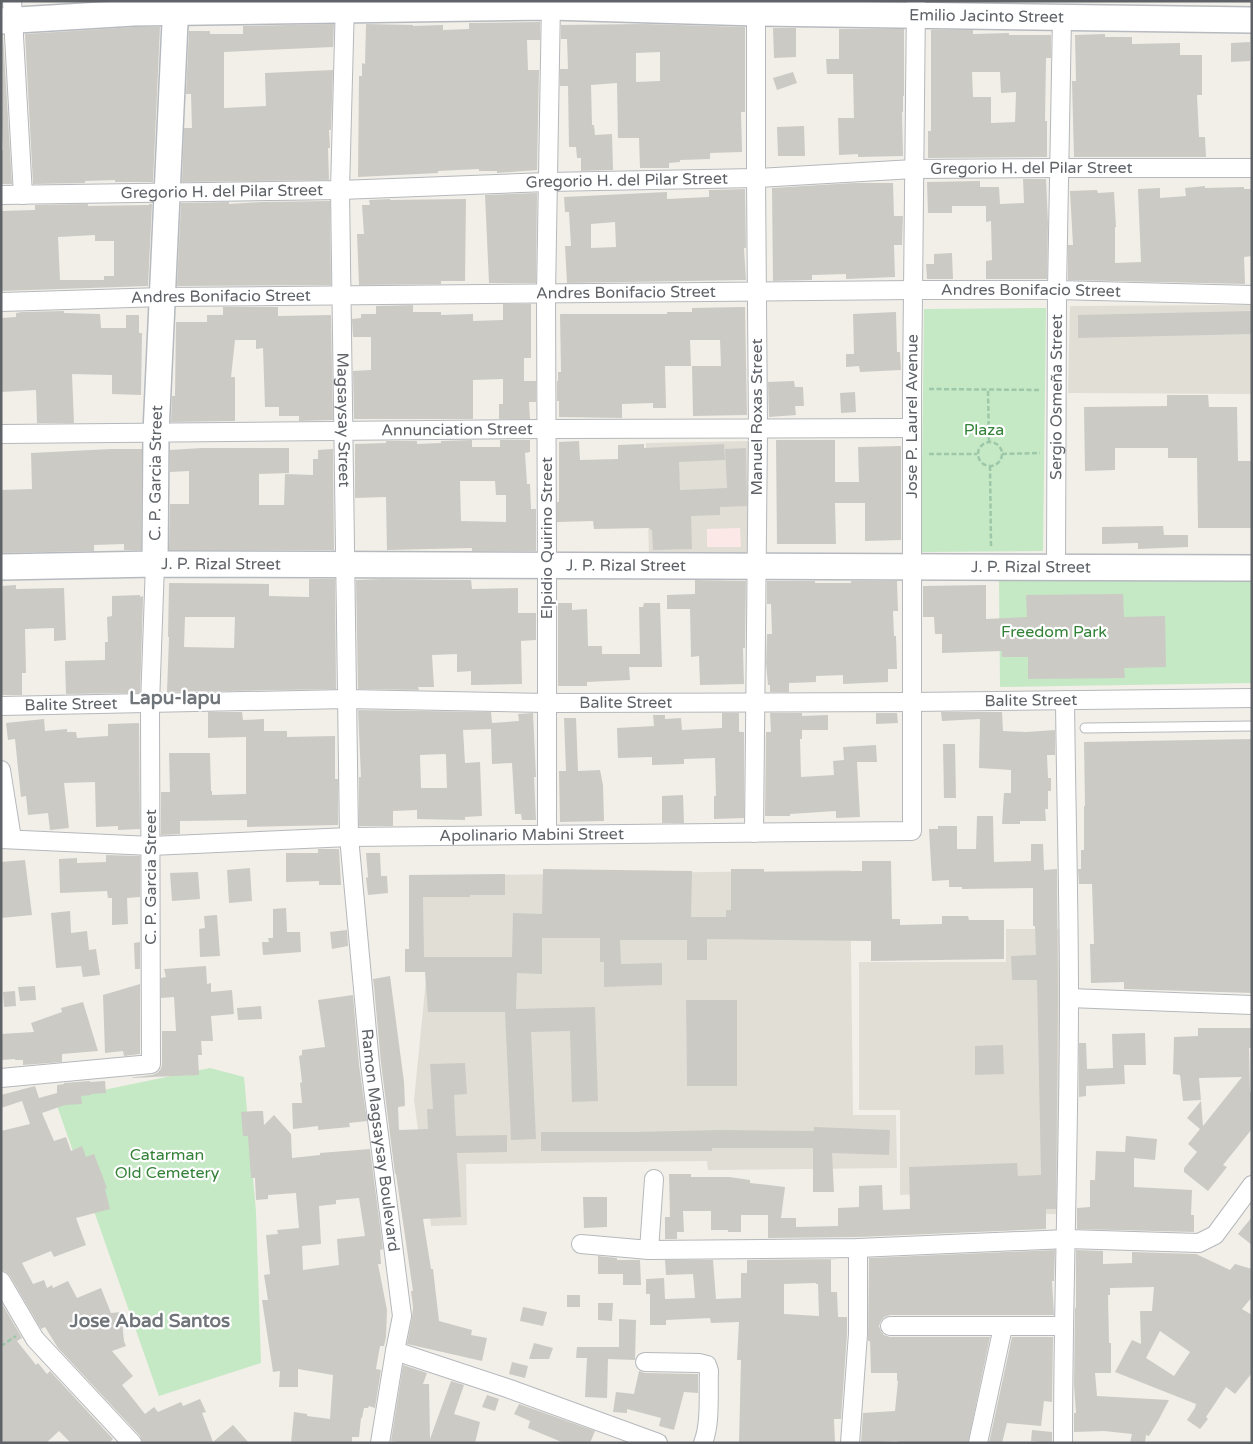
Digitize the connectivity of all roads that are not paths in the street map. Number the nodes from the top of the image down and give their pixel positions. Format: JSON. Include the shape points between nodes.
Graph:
{"nodes":[{"id":1,"x":551,"y":4,"type":"edge"},
{"id":2,"x":176,"y":6,"type":"edge"},
{"id":3,"x":345,"y":6,"type":"edge"},
{"id":4,"x":134,"y":7,"type":"edge"},
{"id":5,"x":756,"y":7,"type":"edge"},
{"id":6,"x":916,"y":8,"type":"edge"},
{"id":7,"x":9,"y":14,"type":"edge"},
{"id":8,"x":1062,"y":17,"type":"junction"},
{"id":9,"x":1252,"y":20,"type":"edge"},
{"id":10,"x":1059,"y":168,"type":"junction"},
{"id":11,"x":1252,"y":168,"type":"edge"},
{"id":12,"x":914,"y":169,"type":"junction"},
{"id":13,"x":756,"y":178,"type":"junction"},
{"id":14,"x":547,"y":182,"type":"junction"},
{"id":15,"x":340,"y":190,"type":"junction"},
{"id":16,"x":168,"y":194,"type":"junction"},
{"id":17,"x":1,"y":195,"type":"edge"},
{"id":18,"x":23,"y":195,"type":"junction"},
{"id":19,"x":913,"y":290,"type":"junction"},
{"id":20,"x":1058,"y":290,"type":"junction"},
{"id":21,"x":756,"y":292,"type":"junction"},
{"id":22,"x":546,"y":294,"type":"junction"},
{"id":23,"x":1252,"y":295,"type":"edge"},
{"id":24,"x":341,"y":296,"type":"junction"},
{"id":25,"x":163,"y":297,"type":"junction"},
{"id":26,"x":1,"y":302,"type":"edge"},
{"id":27,"x":912,"y":428,"type":"junction"},
{"id":28,"x":547,"y":429,"type":"junction"},
{"id":29,"x":758,"y":429,"type":"junction"},
{"id":30,"x":344,"y":430,"type":"junction"},
{"id":31,"x":156,"y":433,"type":"junction"},
{"id":32,"x":1,"y":434,"type":"edge"},
{"id":33,"x":155,"y":564,"type":"junction"},
{"id":34,"x":346,"y":565,"type":"junction"},
{"id":35,"x":547,"y":566,"type":"junction"},
{"id":36,"x":756,"y":566,"type":"junction"},
{"id":37,"x":1,"y":567,"type":"edge"},
{"id":38,"x":912,"y":567,"type":"junction"},
{"id":39,"x":1056,"y":567,"type":"junction"},
{"id":40,"x":1252,"y":568,"type":"edge"},
{"id":41,"x":1252,"y":698,"type":"edge"},
{"id":42,"x":347,"y":699,"type":"junction"},
{"id":43,"x":1065,"y":700,"type":"junction"},
{"id":44,"x":755,"y":702,"type":"junction"},
{"id":45,"x":912,"y":702,"type":"junction"},
{"id":46,"x":548,"y":703,"type":"junction"},
{"id":47,"x":150,"y":704,"type":"junction"},
{"id":48,"x":1,"y":706,"type":"edge"},
{"id":49,"x":1252,"y":726,"type":"edge"},
{"id":50,"x":1085,"y":728,"type":"dead end"},
{"id":51,"x":1,"y":770,"type":"edge"},
{"id":52,"x":912,"y":831,"type":"joint"},
{"id":53,"x":754,"y":833,"type":"junction"},
{"id":54,"x":546,"y":835,"type":"junction"},
{"id":55,"x":349,"y":837,"type":"junction"},
{"id":56,"x":7,"y":839,"type":"edge"},
{"id":57,"x":151,"y":846,"type":"junction"},
{"id":58,"x":1069,"y":998,"type":"junction"},
{"id":59,"x":1252,"y":1005,"type":"edge"},
{"id":60,"x":1,"y":1078,"type":"edge"},
{"id":61,"x":654,"y":1179,"type":"dead end"},
{"id":62,"x":1252,"y":1185,"type":"edge"},
{"id":63,"x":1067,"y":1239,"type":"junction"},
{"id":64,"x":581,"y":1244,"type":"dead end"},
{"id":65,"x":858,"y":1248,"type":"junction"},
{"id":66,"x":649,"y":1250,"type":"junction"},
{"id":67,"x":1,"y":1281,"type":"edge"},
{"id":68,"x":890,"y":1326,"type":"dead end"},
{"id":69,"x":1063,"y":1326,"type":"junction"},
{"id":70,"x":1003,"y":1327,"type":"junction"},
{"id":71,"x":395,"y":1351,"type":"junction"},
{"id":72,"x":645,"y":1362,"type":"dead end"},
{"id":73,"x":132,"y":1443,"type":"edge"},
{"id":74,"x":380,"y":1443,"type":"edge"},
{"id":75,"x":658,"y":1443,"type":"edge"},
{"id":76,"x":703,"y":1443,"type":"edge"},
{"id":77,"x":850,"y":1443,"type":"edge"},
{"id":78,"x":978,"y":1443,"type":"edge"},
{"id":79,"x":1063,"y":1443,"type":"edge"}],
"edges":[{"from":1,"to":3,"type":"main road","name":"Emilio Jacinto Street"},
{"from":1,"to":5,"type":"main road","name":"Emilio Jacinto Street"},
{"from":1,"to":14,"type":"street","name":"Elpidio Quirino Street"},
{"from":2,"to":3,"type":"main road","name":"Emilio Jacinto Street"},
{"from":2,"to":4,"type":"main road","name":"Emilio Jacinto Street"},
{"from":2,"to":16,"type":"main road","name":"C. P. Garcia Street"},
{"from":3,"to":15,"type":"street","name":"Magsaysay Street"},
{"from":4,"to":7,"type":"main road","name":"Emilio Jacinto Street"},
{"from":5,"to":6,"type":"main road","name":"Emilio Jacinto Street"},
{"from":5,"to":13,"type":"street","name":"Manuel Roxas Street"},
{"from":6,"to":8,"type":"main road","name":"Emilio Jacinto Street"},
{"from":6,"to":12,"type":"street","name":"Jose P. Laurel Avenue"},
{"from":7,"to":18,"type":"street"},
{"from":8,"to":9,"type":"main road","name":"Emilio Jacinto Street"},
{"from":8,"to":10,"type":"street","name":"Sergio Osmeña Street"},
{"from":10,"to":11,"type":"street","name":"Gregorio H. del Pilar Street"},
{"from":10,"to":12,"type":"street","name":"Gregorio H. del Pilar Street"},
{"from":10,"to":20,"type":"street","name":"Sergio Osmeña Street"},
{"from":12,"to":13,"type":"street","name":"Gregorio H. del Pilar Street"},
{"from":12,"to":19,"type":"street","name":"Jose P. Laurel Avenue"},
{"from":13,"to":14,"type":"street","name":"Gregorio H. del Pilar Street"},
{"from":13,"to":21,"type":"street","name":"Manuel Roxas Street"},
{"from":14,"to":15,"type":"street","name":"Gregorio H. del Pilar Street"},
{"from":14,"to":22,"type":"street","name":"Elpidio Quirino Street"},
{"from":15,"to":16,"type":"street","name":"Gregorio H. del Pilar Street"},
{"from":15,"to":24,"type":"street","name":"Magsaysay Street"},
{"from":16,"to":18,"type":"street","name":"Gregorio H. del Pilar Street"},
{"from":16,"to":25,"type":"main road","name":"C. P. Garcia Street"},
{"from":17,"to":18,"type":"street","name":"Gregorio H. del Pilar Street"},
{"from":19,"to":20,"type":"street","name":"Andres Bonifacio Street"},
{"from":19,"to":21,"type":"street","name":"Andres Bonifacio Street"},
{"from":19,"to":27,"type":"street","name":"Jose P. Laurel Avenue"},
{"from":20,"to":23,"type":"street","name":"Andres Bonifacio Street"},
{"from":20,"to":39,"type":"street","name":"Sergio Osmeña Street"},
{"from":21,"to":22,"type":"street","name":"Andres Bonifacio Street"},
{"from":21,"to":29,"type":"street","name":"Manuel Roxas Street"},
{"from":22,"to":24,"type":"street","name":"Andres Bonifacio Street"},
{"from":22,"to":28,"type":"street","name":"Elpidio Quirino Street"},
{"from":24,"to":25,"type":"street","name":"Andres Bonifacio Street"},
{"from":24,"to":30,"type":"street","name":"Magsaysay Street"},
{"from":25,"to":26,"type":"street","name":"Andres Bonifacio Street"},
{"from":25,"to":31,"type":"main road","name":"C. P. Garcia Street"},
{"from":27,"to":29,"type":"street","name":"Annunciation Street"},
{"from":27,"to":38,"type":"street","name":"Jose P. Laurel Avenue"},
{"from":28,"to":29,"type":"street","name":"Annunciation Street"},
{"from":28,"to":30,"type":"street","name":"Annunciation Street"},
{"from":28,"to":35,"type":"street","name":"Elpidio Quirino Street"},
{"from":29,"to":36,"type":"street","name":"Manuel Roxas Street"},
{"from":30,"to":31,"type":"street","name":"Annunciation Street"},
{"from":30,"to":34,"type":"street","name":"Magsaysay Street"},
{"from":31,"to":32,"type":"street","name":"Annunciation Street"},
{"from":31,"to":33,"type":"main road","name":"C. P. Garcia Street"},
{"from":33,"to":34,"type":"main road","name":"J. P. Rizal Street"},
{"from":33,"to":37,"type":"main road","name":"J. P. Rizal Street"},
{"from":33,"to":47,"type":"street","name":"C. P. Garcia Street"},
{"from":34,"to":35,"type":"main road","name":"J. P. Rizal Street"},
{"from":34,"to":42,"type":"street","name":"Magsaysay Street"},
{"from":35,"to":36,"type":"main road","name":"J. P. Rizal Street"},
{"from":35,"to":46,"type":"street","name":"Elpidio Quirino Street"},
{"from":36,"to":38,"type":"main road","name":"J. P. Rizal Street"},
{"from":36,"to":44,"type":"street","name":"Manuel Roxas Street"},
{"from":38,"to":39,"type":"main road","name":"J. P. Rizal Street"},
{"from":38,"to":45,"type":"street","name":"Jose P. Laurel Avenue"},
{"from":39,"to":40,"type":"main road","name":"J. P. Rizal Street"},
{"from":41,"to":43,"type":"street","name":"Balite Street"},
{"from":42,"to":46,"type":"street","name":"Balite Street"},
{"from":42,"to":47,"type":"street","name":"Balite Street"},
{"from":42,"to":55,"type":"street","name":"Magsaysay Street"},
{"from":43,"to":45,"type":"street","name":"Balite Street"},
{"from":43,"to":58,"type":"street"},
{"from":44,"to":45,"type":"street","name":"Balite Street"},
{"from":44,"to":46,"type":"street","name":"Balite Street"},
{"from":44,"to":53,"type":"street","name":"Manuel Roxas Street"},
{"from":45,"to":52,"type":"street","name":"Jose P. Laurel Avenue"},
{"from":46,"to":54,"type":"street","name":"Elpidio Quirino Street"},
{"from":47,"to":48,"type":"street","name":"Balite Street"},
{"from":47,"to":57,"type":"street","name":"C. P. Garcia Street"},
{"from":49,"to":50,"type":"lane"},
{"from":51,"to":56,"type":"street"},
{"from":52,"to":53,"type":"street","name":"Apolinario Mabini Street"},
{"from":53,"to":54,"type":"street","name":"Apolinario Mabini Street"},
{"from":54,"to":55,"type":"street","name":"Apolinario Mabini Street"},
{"from":55,"to":57,"type":"street","name":"Apolinario Mabini Street"},
{"from":55,"to":71,"type":"street","name":"Ramon Magsaysay Boulevard","via":[[370,1064],[402,1316]]},
{"from":56,"to":57,"type":"street","name":"Apolinario Mabini Street"},
{"from":57,"to":60,"type":"street","name":"C. P. Garcia Street","via":[[151,1064]]},
{"from":58,"to":59,"type":"street"},
{"from":58,"to":63,"type":"street"},
{"from":61,"to":66,"type":"street"},
{"from":62,"to":63,"type":"street","via":[[1215,1235],[1199,1243]]},
{"from":63,"to":65,"type":"street"},
{"from":63,"to":69,"type":"street"},
{"from":64,"to":66,"type":"street"},
{"from":65,"to":66,"type":"street"},
{"from":65,"to":77,"type":"street","via":[[858,1334]]},
{"from":67,"to":73,"type":"street","via":[[35,1339]]},
{"from":68,"to":70,"type":"street"},
{"from":69,"to":70,"type":"street"},
{"from":69,"to":79,"type":"street"},
{"from":70,"to":78,"type":"street"},
{"from":71,"to":74,"type":"street","name":"Ramon Magsaysay Boulevard"},
{"from":71,"to":75,"type":"street"},
{"from":72,"to":76,"type":"street","via":[[707,1365],[708,1421]]}]}
